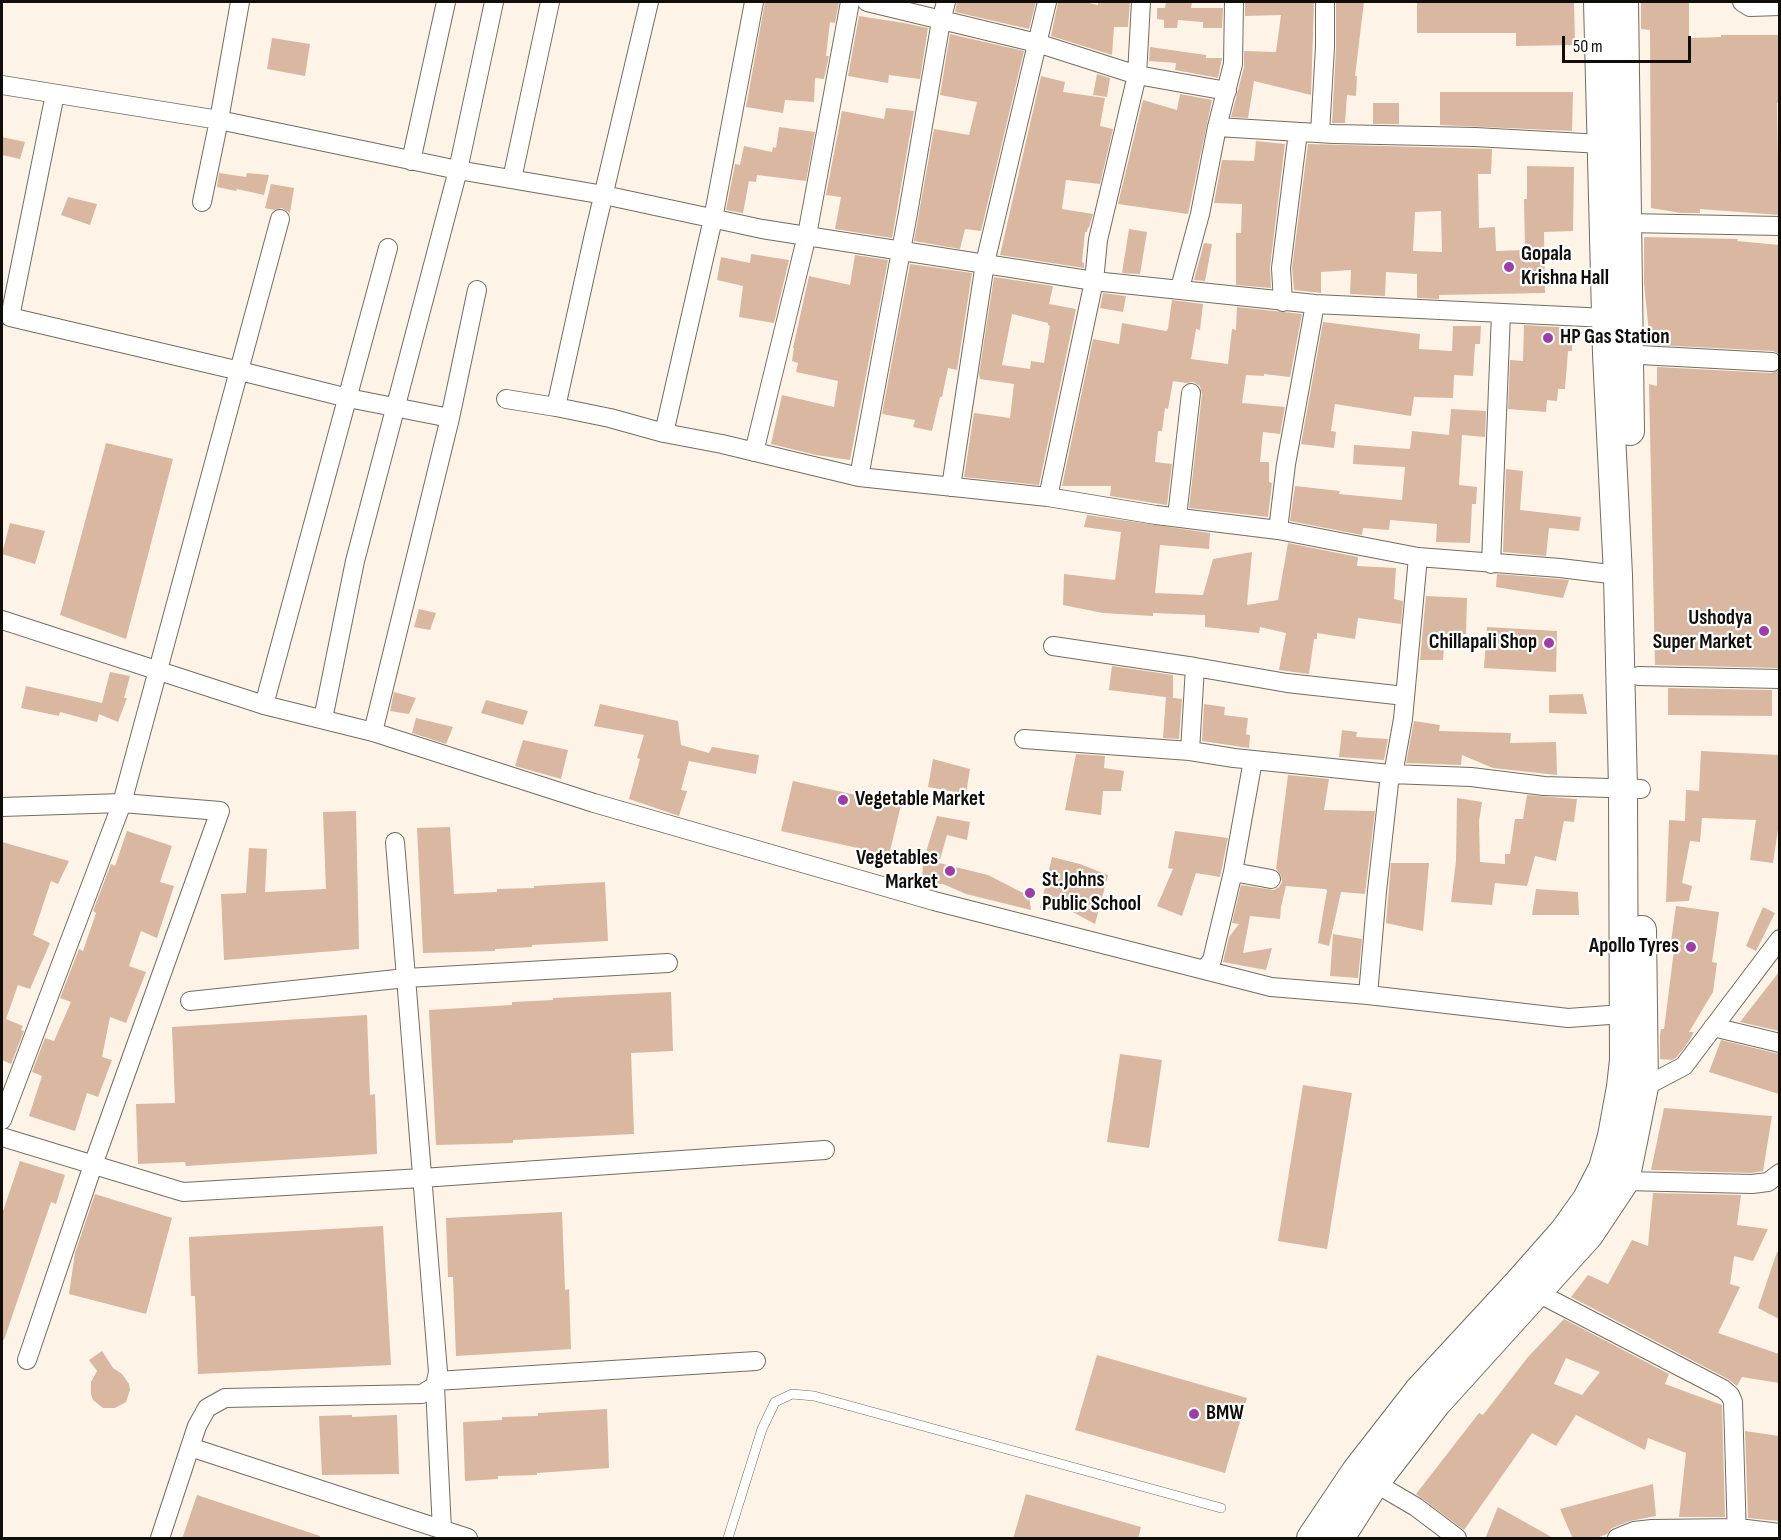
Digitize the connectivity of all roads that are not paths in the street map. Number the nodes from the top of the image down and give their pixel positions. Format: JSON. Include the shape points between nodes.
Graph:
{"nodes":[{"id":1,"x":240,"y":2,"type":"edge"},
{"id":2,"x":446,"y":2,"type":"edge"},
{"id":3,"x":494,"y":2,"type":"edge"},
{"id":4,"x":550,"y":2,"type":"edge"},
{"id":5,"x":649,"y":2,"type":"edge"},
{"id":6,"x":754,"y":2,"type":"edge"},
{"id":7,"x":850,"y":2,"type":"edge"},
{"id":8,"x":867,"y":2,"type":"edge"},
{"id":9,"x":946,"y":2,"type":"edge"},
{"id":10,"x":1047,"y":2,"type":"edge"},
{"id":11,"x":1141,"y":2,"type":"edge"},
{"id":12,"x":1234,"y":2,"type":"edge"},
{"id":13,"x":1325,"y":2,"type":"edge"},
{"id":14,"x":1598,"y":2,"type":"edge"},
{"id":15,"x":1624,"y":2,"type":"edge"},
{"id":16,"x":1742,"y":2,"type":"edge"},
{"id":17,"x":1779,"y":6,"type":"edge"},
{"id":18,"x":940,"y":21,"type":"junction"},
{"id":19,"x":1037,"y":43,"type":"junction"},
{"id":20,"x":1137,"y":75,"type":"junction"},
{"id":21,"x":2,"y":85,"type":"edge"},
{"id":22,"x":1227,"y":91,"type":"junction"},
{"id":23,"x":55,"y":94,"type":"junction"},
{"id":24,"x":219,"y":120,"type":"junction"},
{"id":25,"x":1217,"y":127,"type":"junction"},
{"id":26,"x":1298,"y":132,"type":"junction"},
{"id":27,"x":1320,"y":134,"type":"junction"},
{"id":28,"x":1602,"y":144,"type":"junction"},
{"id":29,"x":411,"y":161,"type":"junction"},
{"id":30,"x":458,"y":170,"type":"junction"},
{"id":31,"x":513,"y":179,"type":"junction"},
{"id":32,"x":604,"y":195,"type":"junction"},
{"id":33,"x":202,"y":202,"type":"dead end"},
{"id":34,"x":280,"y":219,"type":"dead end"},
{"id":35,"x":713,"y":219,"type":"junction"},
{"id":36,"x":1627,"y":222,"type":"junction"},
{"id":37,"x":1779,"y":226,"type":"edge"},
{"id":38,"x":807,"y":235,"type":"junction"},
{"id":39,"x":388,"y":248,"type":"dead end"},
{"id":40,"x":902,"y":250,"type":"junction"},
{"id":41,"x":984,"y":263,"type":"junction"},
{"id":42,"x":1094,"y":280,"type":"junction"},
{"id":43,"x":1180,"y":288,"type":"junction"},
{"id":44,"x":477,"y":290,"type":"dead end"},
{"id":45,"x":1283,"y":302,"type":"junction"},
{"id":46,"x":1316,"y":304,"type":"junction"},
{"id":47,"x":1501,"y":313,"type":"junction"},
{"id":48,"x":6,"y":316,"type":"edge"},
{"id":49,"x":1607,"y":318,"type":"junction"},
{"id":50,"x":1618,"y":354,"type":"junction"},
{"id":51,"x":1772,"y":362,"type":"dead end"},
{"id":52,"x":240,"y":370,"type":"junction"},
{"id":53,"x":1191,"y":393,"type":"dead end"},
{"id":54,"x":348,"y":398,"type":"junction"},
{"id":55,"x":506,"y":399,"type":"dead end"},
{"id":56,"x":556,"y":407,"type":"junction"},
{"id":57,"x":397,"y":408,"type":"junction"},
{"id":58,"x":450,"y":418,"type":"junction"},
{"id":59,"x":663,"y":434,"type":"junction"},
{"id":60,"x":754,"y":453,"type":"junction"},
{"id":61,"x":859,"y":477,"type":"junction"},
{"id":62,"x":951,"y":487,"type":"junction"},
{"id":63,"x":1048,"y":497,"type":"junction"},
{"id":64,"x":1177,"y":517,"type":"junction"},
{"id":65,"x":1278,"y":530,"type":"junction"},
{"id":66,"x":1418,"y":557,"type":"junction"},
{"id":67,"x":1491,"y":564,"type":"junction"},
{"id":68,"x":1618,"y":575,"type":"junction"},
{"id":69,"x":2,"y":620,"type":"edge"},
{"id":70,"x":1053,"y":646,"type":"dead end"},
{"id":71,"x":1195,"y":667,"type":"junction"},
{"id":72,"x":158,"y":670,"type":"junction"},
{"id":73,"x":1638,"y":675,"type":"junction"},
{"id":74,"x":1779,"y":679,"type":"edge"},
{"id":75,"x":1405,"y":696,"type":"junction"},
{"id":76,"x":264,"y":705,"type":"junction"},
{"id":77,"x":323,"y":719,"type":"junction"},
{"id":78,"x":373,"y":732,"type":"junction"},
{"id":79,"x":1024,"y":739,"type":"dead end"},
{"id":80,"x":1190,"y":751,"type":"junction"},
{"id":81,"x":1253,"y":760,"type":"junction"},
{"id":82,"x":1390,"y":774,"type":"junction"},
{"id":83,"x":1632,"y":789,"type":"junction"},
{"id":84,"x":122,"y":803,"type":"junction"},
{"id":85,"x":2,"y":807,"type":"edge"},
{"id":86,"x":395,"y":842,"type":"dead end"},
{"id":87,"x":1233,"y":872,"type":"junction"},
{"id":88,"x":1271,"y":879,"type":"dead end"},
{"id":89,"x":1779,"y":939,"type":"edge"},
{"id":90,"x":668,"y":963,"type":"dead end"},
{"id":91,"x":1204,"y":970,"type":"junction"},
{"id":92,"x":406,"y":978,"type":"junction"},
{"id":93,"x":1368,"y":995,"type":"junction"},
{"id":94,"x":190,"y":1001,"type":"dead end"},
{"id":95,"x":1623,"y":1014,"type":"junction"},
{"id":96,"x":1713,"y":1027,"type":"junction"},
{"id":97,"x":1779,"y":1043,"type":"edge"},
{"id":98,"x":1633,"y":1087,"type":"junction"},
{"id":99,"x":2,"y":1120,"type":"edge"},
{"id":100,"x":2,"y":1137,"type":"edge"},
{"id":101,"x":825,"y":1150,"type":"dead end"},
{"id":102,"x":93,"y":1165,"type":"junction"},
{"id":103,"x":1779,"y":1173,"type":"edge"},
{"id":104,"x":422,"y":1178,"type":"junction"},
{"id":105,"x":1625,"y":1181,"type":"junction"},
{"id":106,"x":1538,"y":1293,"type":"junction"},
{"id":107,"x":27,"y":1360,"type":"dead end"},
{"id":108,"x":756,"y":1361,"type":"dead end"},
{"id":109,"x":435,"y":1383,"type":"junction"},
{"id":110,"x":190,"y":1447,"type":"junction"},
{"id":111,"x":1375,"y":1484,"type":"junction"},
{"id":112,"x":1221,"y":1508,"type":"dead end"},
{"id":113,"x":442,"y":1530,"type":"junction"},
{"id":114,"x":1738,"y":1533,"type":"edge"},
{"id":115,"x":1779,"y":1533,"type":"edge"},
{"id":116,"x":1450,"y":1536,"type":"edge"},
{"id":117,"x":160,"y":1539,"type":"edge"},
{"id":118,"x":468,"y":1539,"type":"edge"},
{"id":119,"x":728,"y":1539,"type":"edge"},
{"id":120,"x":1311,"y":1539,"type":"edge"},
{"id":121,"x":1340,"y":1539,"type":"edge"},
{"id":122,"x":1617,"y":1539,"type":"edge"}],
"edges":[{"from":1,"to":24,"type":"street"},
{"from":2,"to":29,"type":"street"},
{"from":3,"to":30,"type":"street"},
{"from":4,"to":31,"type":"street"},
{"from":5,"to":32,"type":"street"},
{"from":6,"to":35,"type":"street"},
{"from":7,"to":38,"type":"street"},
{"from":8,"to":18,"type":"street"},
{"from":9,"to":18,"type":"street"},
{"from":10,"to":19,"type":"street"},
{"from":11,"to":20,"type":"street"},
{"from":12,"to":22,"type":"street","via":[[1233,64]]},
{"from":13,"to":27,"type":"street"},
{"from":14,"to":28,"type":"main road"},
{"from":15,"to":36,"type":"main road"},
{"from":16,"to":17,"type":"street","via":[[1750,7]]},
{"from":18,"to":19,"type":"street"},
{"from":18,"to":40,"type":"street"},
{"from":19,"to":20,"type":"street"},
{"from":19,"to":41,"type":"street"},
{"from":20,"to":22,"type":"street"},
{"from":20,"to":42,"type":"street","via":[[1098,240]]},
{"from":21,"to":23,"type":"street"},
{"from":22,"to":25,"type":"street"},
{"from":23,"to":24,"type":"street"},
{"from":23,"to":48,"type":"street"},
{"from":24,"to":29,"type":"street"},
{"from":24,"to":33,"type":"street"},
{"from":25,"to":26,"type":"street"},
{"from":25,"to":43,"type":"street"},
{"from":26,"to":27,"type":"street"},
{"from":26,"to":45,"type":"street","via":[[1281,268]]},
{"from":27,"to":28,"type":"street"},
{"from":28,"to":49,"type":"main road"},
{"from":29,"to":30,"type":"street"},
{"from":30,"to":31,"type":"street"},
{"from":30,"to":57,"type":"street"},
{"from":31,"to":32,"type":"street"},
{"from":32,"to":35,"type":"street"},
{"from":32,"to":56,"type":"street"},
{"from":34,"to":52,"type":"street"},
{"from":35,"to":38,"type":"street"},
{"from":35,"to":59,"type":"street"},
{"from":36,"to":37,"type":"street"},
{"from":36,"to":50,"type":"main road"},
{"from":38,"to":40,"type":"street"},
{"from":38,"to":60,"type":"street"},
{"from":39,"to":54,"type":"street"},
{"from":40,"to":41,"type":"street"},
{"from":40,"to":61,"type":"street"},
{"from":41,"to":42,"type":"street"},
{"from":41,"to":62,"type":"street"},
{"from":42,"to":43,"type":"street"},
{"from":42,"to":63,"type":"street"},
{"from":43,"to":45,"type":"street"},
{"from":44,"to":58,"type":"street"},
{"from":45,"to":46,"type":"street"},
{"from":46,"to":47,"type":"street"},
{"from":46,"to":65,"type":"street","via":[[1286,464]]},
{"from":47,"to":49,"type":"street"},
{"from":47,"to":67,"type":"street"},
{"from":48,"to":52,"type":"street"},
{"from":49,"to":50,"type":"main road"},
{"from":50,"to":51,"type":"street"},
{"from":50,"to":68,"type":"main road"},
{"from":50,"to":73,"type":"main road"},
{"from":52,"to":54,"type":"street"},
{"from":52,"to":72,"type":"street"},
{"from":53,"to":64,"type":"street"},
{"from":54,"to":57,"type":"street"},
{"from":54,"to":76,"type":"street"},
{"from":55,"to":56,"type":"street"},
{"from":56,"to":59,"type":"street"},
{"from":57,"to":58,"type":"street"},
{"from":57,"to":77,"type":"street","via":[[355,561]]},
{"from":58,"to":78,"type":"street"},
{"from":59,"to":60,"type":"street"},
{"from":60,"to":61,"type":"street"},
{"from":61,"to":62,"type":"street"},
{"from":62,"to":63,"type":"street"},
{"from":63,"to":64,"type":"street"},
{"from":64,"to":65,"type":"street"},
{"from":65,"to":66,"type":"street"},
{"from":66,"to":67,"type":"street"},
{"from":66,"to":75,"type":"street"},
{"from":67,"to":68,"type":"street"},
{"from":68,"to":83,"type":"main road"},
{"from":69,"to":72,"type":"street"},
{"from":70,"to":71,"type":"street"},
{"from":71,"to":75,"type":"street","via":[[1287,683]]},
{"from":71,"to":80,"type":"street"},
{"from":72,"to":76,"type":"street"},
{"from":72,"to":84,"type":"street"},
{"from":73,"to":74,"type":"street"},
{"from":73,"to":83,"type":"main road"},
{"from":75,"to":82,"type":"street"},
{"from":76,"to":77,"type":"street"},
{"from":77,"to":78,"type":"street"},
{"from":78,"to":91,"type":"street","via":[[594,803],[911,895]]},
{"from":79,"to":80,"type":"street"},
{"from":80,"to":81,"type":"street"},
{"from":81,"to":82,"type":"street"},
{"from":81,"to":87,"type":"street"},
{"from":82,"to":83,"type":"street"},
{"from":82,"to":93,"type":"street"},
{"from":83,"to":95,"type":"main road"},
{"from":83,"to":98,"type":"main road"},
{"from":84,"to":85,"type":"street"},
{"from":84,"to":99,"type":"street"},
{"from":84,"to":102,"type":"street","via":[[220,811]]},
{"from":86,"to":92,"type":"street"},
{"from":87,"to":88,"type":"street"},
{"from":87,"to":91,"type":"street","via":[[1212,960]]},
{"from":89,"to":96,"type":"street"},
{"from":90,"to":92,"type":"street"},
{"from":91,"to":93,"type":"street","via":[[1271,987]]},
{"from":92,"to":94,"type":"street"},
{"from":92,"to":104,"type":"street"},
{"from":93,"to":95,"type":"street","via":[[1568,1018]]},
{"from":95,"to":98,"type":"main road","via":[[1624,1060]]},
{"from":96,"to":97,"type":"street"},
{"from":96,"to":98,"type":"street","via":[[1684,1066]]},
{"from":98,"to":105,"type":"main road"},
{"from":98,"to":120,"type":"main road","via":[[1603,1168],[1587,1199],[1564,1231],[1419,1390],[1356,1471]]},
{"from":100,"to":102,"type":"street"},
{"from":101,"to":104,"type":"street"},
{"from":102,"to":104,"type":"street","via":[[183,1192]]},
{"from":102,"to":107,"type":"street"},
{"from":103,"to":105,"type":"street","via":[[1768,1182],[1752,1184]]},
{"from":104,"to":109,"type":"street","via":[[438,1372]]},
{"from":105,"to":106,"type":"main road","via":[[1589,1235]]},
{"from":106,"to":111,"type":"main road","via":[[1436,1404]]},
{"from":106,"to":114,"type":"street","via":[[1730,1395]]},
{"from":108,"to":109,"type":"street"},
{"from":109,"to":110,"type":"street","via":[[422,1394],[225,1398],[207,1408]]},
{"from":109,"to":113,"type":"street"},
{"from":110,"to":113,"type":"street"},
{"from":110,"to":117,"type":"street"},
{"from":111,"to":116,"type":"street","via":[[1416,1507]]},
{"from":111,"to":121,"type":"main road"},
{"from":112,"to":119,"type":"lane","via":[[825,1399],[792,1394],[775,1402],[762,1428]]},
{"from":113,"to":118,"type":"street"},
{"from":114,"to":115,"type":"street"},
{"from":114,"to":122,"type":"street","via":[[1652,1529],[1634,1531]]}]}
